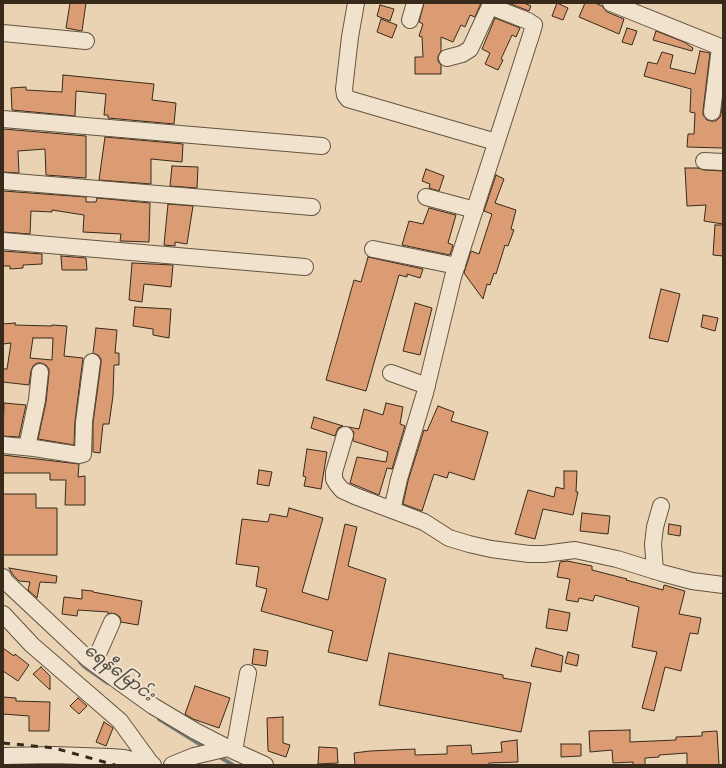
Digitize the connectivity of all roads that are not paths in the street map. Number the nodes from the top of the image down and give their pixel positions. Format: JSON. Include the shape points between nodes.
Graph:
{"nodes":[{"id":1,"x":356,"y":3,"type":"edge"},
{"id":2,"x":415,"y":3,"type":"edge"},
{"id":3,"x":611,"y":3,"type":"edge"},
{"id":4,"x":490,"y":4,"type":"edge"},
{"id":5,"x":410,"y":20,"type":"dead end"},
{"id":6,"x":3,"y":32,"type":"edge"},
{"id":7,"x":86,"y":41,"type":"dead end"},
{"id":8,"x":722,"y":47,"type":"edge"},
{"id":9,"x":447,"y":58,"type":"dead end"},
{"id":10,"x":712,"y":112,"type":"dead end"},
{"id":11,"x":3,"y":119,"type":"edge"},
{"id":12,"x":496,"y":142,"type":"junction"},
{"id":13,"x":322,"y":146,"type":"dead end"},
{"id":14,"x":704,"y":161,"type":"dead end"},
{"id":15,"x":723,"y":162,"type":"edge"},
{"id":16,"x":3,"y":181,"type":"edge"},
{"id":17,"x":426,"y":197,"type":"dead end"},
{"id":18,"x":312,"y":207,"type":"dead end"},
{"id":19,"x":475,"y":210,"type":"junction"},
{"id":20,"x":3,"y":240,"type":"edge"},
{"id":21,"x":373,"y":249,"type":"dead end"},
{"id":22,"x":457,"y":266,"type":"junction"},
{"id":23,"x":305,"y":267,"type":"dead end"},
{"id":24,"x":92,"y":362,"type":"dead end"},
{"id":25,"x":40,"y":372,"type":"dead end"},
{"id":26,"x":390,"y":373,"type":"dead end"},
{"id":27,"x":427,"y":386,"type":"junction"},
{"id":28,"x":345,"y":435,"type":"dead end"},
{"id":29,"x":3,"y":445,"type":"edge"},
{"id":30,"x":27,"y":447,"type":"junction"},
{"id":31,"x":661,"y":506,"type":"dead end"},
{"id":32,"x":392,"y":510,"type":"junction"},
{"id":33,"x":656,"y":571,"type":"junction"},
{"id":34,"x":3,"y":577,"type":"edge"},
{"id":35,"x":723,"y":585,"type":"edge"},
{"id":36,"x":3,"y":614,"type":"edge"},
{"id":37,"x":112,"y":622,"type":"dead end"},
{"id":38,"x":94,"y":663,"type":"junction"},
{"id":39,"x":248,"y":673,"type":"dead end"},
{"id":40,"x":226,"y":750,"type":"junction"},
{"id":41,"x":3,"y":756,"type":"edge"},
{"id":42,"x":152,"y":765,"type":"edge"},
{"id":43,"x":172,"y":765,"type":"edge"},
{"id":44,"x":266,"y":765,"type":"edge"}],
"edges":[{"from":1,"to":12,"type":"street","via":[[344,89],[348,99]]},
{"from":2,"to":5,"type":"street"},
{"from":3,"to":8,"type":"street"},
{"from":4,"to":9,"type":"street","via":[[470,49]]},
{"from":4,"to":12,"type":"street","via":[[534,25]]},
{"from":6,"to":7,"type":"street"},
{"from":8,"to":10,"type":"street"},
{"from":11,"to":13,"type":"street"},
{"from":12,"to":19,"type":"street"},
{"from":14,"to":15,"type":"street"},
{"from":16,"to":18,"type":"street"},
{"from":17,"to":19,"type":"street"},
{"from":19,"to":22,"type":"street"},
{"from":20,"to":23,"type":"street"},
{"from":21,"to":22,"type":"street"},
{"from":22,"to":27,"type":"street"},
{"from":24,"to":30,"type":"street","via":[[84,422],[83,454]]},
{"from":25,"to":30,"type":"street"},
{"from":26,"to":27,"type":"street"},
{"from":27,"to":32,"type":"street"},
{"from":28,"to":32,"type":"street","via":[[334,472],[337,484],[342,490]]},
{"from":29,"to":30,"type":"street"},
{"from":31,"to":33,"type":"street","via":[[653,544]]},
{"from":32,"to":33,"type":"street","via":[[424,522],[449,538],[469,544],[529,554],[575,550]]},
{"from":33,"to":35,"type":"street","via":[[692,581]]},
{"from":34,"to":38,"type":"street"},
{"from":36,"to":42,"type":"street","via":[[32,645],[120,721]]},
{"from":37,"to":38,"type":"street"},
{"from":38,"to":40,"type":"street","via":[[154,706]]},
{"from":39,"to":40,"type":"street"},
{"from":40,"to":43,"type":"street","via":[[186,758]]},
{"from":40,"to":44,"type":"street"},
{"from":41,"to":42,"type":"street","via":[[110,757]]}]}
